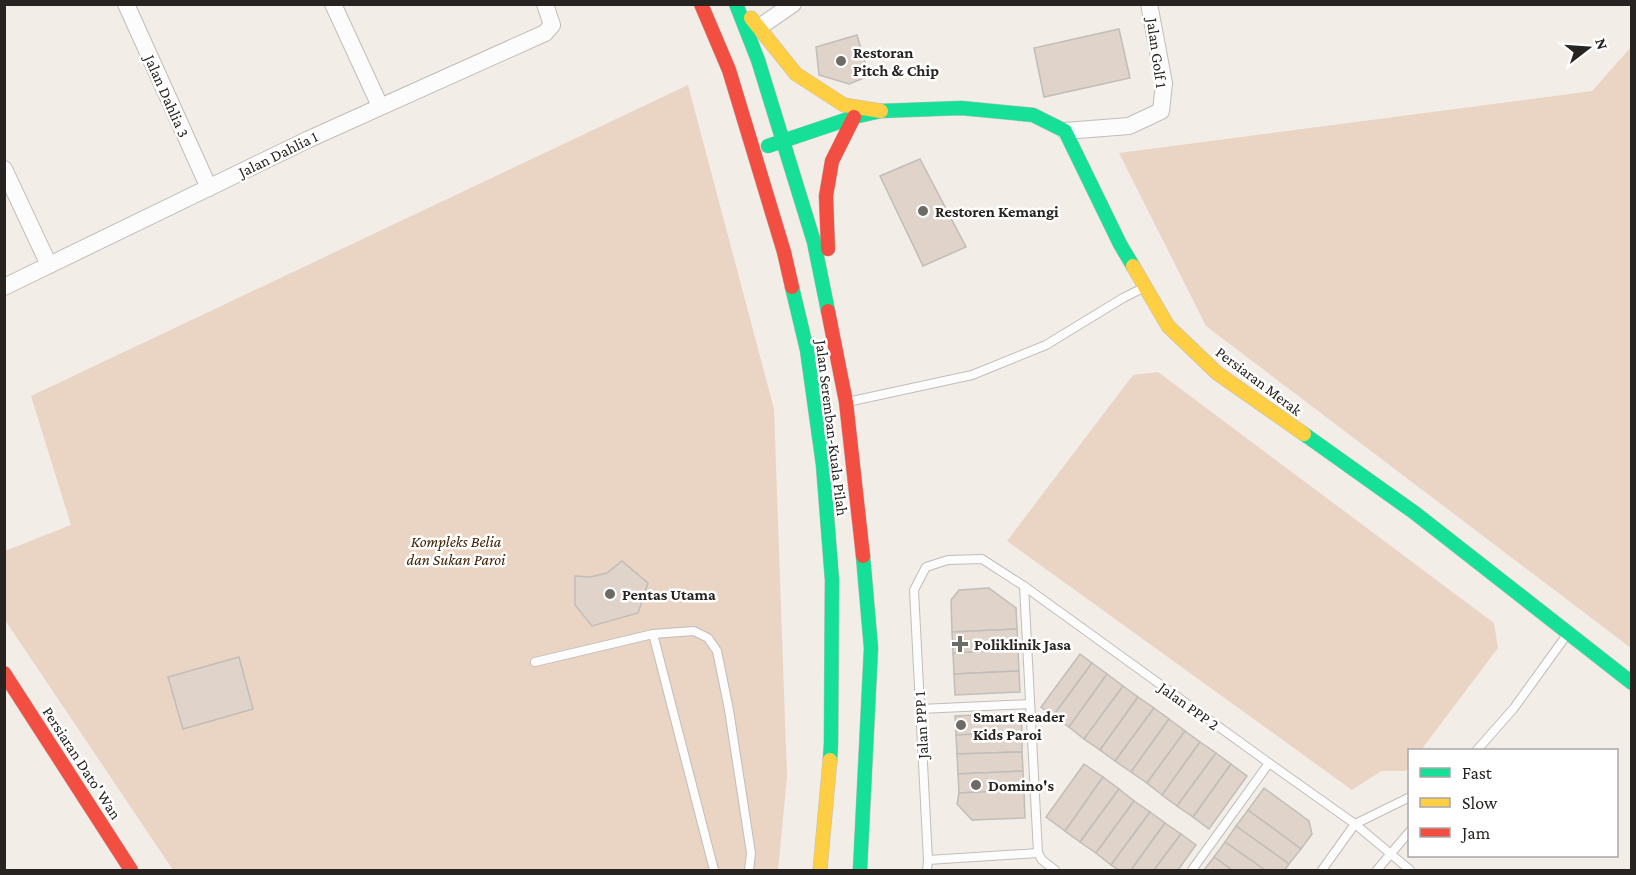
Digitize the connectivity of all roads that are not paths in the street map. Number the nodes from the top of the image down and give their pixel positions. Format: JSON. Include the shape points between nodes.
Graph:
{"nodes":[{"id":1,"x":126,"y":4,"type":"edge"},
{"id":2,"x":333,"y":4,"type":"edge"},
{"id":3,"x":544,"y":4,"type":"edge"},
{"id":4,"x":701,"y":4,"type":"edge"},
{"id":5,"x":735,"y":4,"type":"edge"},
{"id":6,"x":743,"y":4,"type":"edge"},
{"id":7,"x":793,"y":4,"type":"edge"},
{"id":8,"x":1149,"y":4,"type":"edge"},
{"id":9,"x":758,"y":27,"type":"junction"},
{"id":10,"x":380,"y":106,"type":"junction"},
{"id":11,"x":881,"y":111,"type":"junction"},
{"id":12,"x":854,"y":117,"type":"junction"},
{"id":13,"x":1065,"y":131,"type":"junction"},
{"id":14,"x":782,"y":141,"type":"junction"},
{"id":15,"x":753,"y":151,"type":"junction"},
{"id":16,"x":4,"y":169,"type":"edge"},
{"id":17,"x":208,"y":188,"type":"junction"},
{"id":18,"x":49,"y":265,"type":"junction"},
{"id":19,"x":4,"y":287,"type":"edge"},
{"id":20,"x":1145,"y":287,"type":"junction"},
{"id":21,"x":842,"y":380,"type":"junction"},
{"id":22,"x":846,"y":402,"type":"junction"},
{"id":23,"x":1024,"y":586,"type":"junction"},
{"id":24,"x":914,"y":590,"type":"joint"},
{"id":25,"x":1568,"y":633,"type":"junction"},
{"id":26,"x":653,"y":634,"type":"junction"},
{"id":27,"x":535,"y":662,"type":"dead end"},
{"id":28,"x":4,"y":673,"type":"edge"},
{"id":29,"x":1632,"y":683,"type":"edge"},
{"id":30,"x":1030,"y":704,"type":"junction"},
{"id":31,"x":920,"y":709,"type":"junction"},
{"id":32,"x":1478,"y":749,"type":"edge"},
{"id":33,"x":1269,"y":763,"type":"junction"},
{"id":34,"x":1408,"y":799,"type":"edge"},
{"id":35,"x":1355,"y":824,"type":"junction"},
{"id":36,"x":1408,"y":833,"type":"edge"},
{"id":37,"x":1038,"y":853,"type":"junction"},
{"id":38,"x":1390,"y":855,"type":"junction"},
{"id":39,"x":928,"y":860,"type":"junction"},
{"id":40,"x":131,"y":870,"type":"edge"},
{"id":41,"x":714,"y":870,"type":"edge"},
{"id":42,"x":748,"y":870,"type":"edge"},
{"id":43,"x":820,"y":870,"type":"edge"},
{"id":44,"x":860,"y":870,"type":"edge"},
{"id":45,"x":927,"y":870,"type":"edge"},
{"id":46,"x":1055,"y":870,"type":"edge"},
{"id":47,"x":1192,"y":870,"type":"edge"},
{"id":48,"x":1322,"y":870,"type":"edge"},
{"id":49,"x":1377,"y":870,"type":"edge"},
{"id":50,"x":1410,"y":870,"type":"edge"}],
"edges":[{"from":1,"to":17,"type":"street","name":"Jalan Dahlia 3"},
{"from":2,"to":10,"type":"street"},
{"from":3,"to":10,"type":"street","name":"Jalan Dahlia 1","via":[[552,25],[545,33]]},
{"from":4,"to":15,"type":"main road","name":"Jalan Seremban-Kuala Pilah","via":[[729,70]]},
{"from":5,"to":14,"type":"main road","name":"Jalan Seremban-Kuala Pilah","via":[[758,60]]},
{"from":6,"to":9,"type":"main road"},
{"from":7,"to":9,"type":"street"},
{"from":8,"to":13,"type":"street","name":"Jalan Golf 1","via":[[1164,83],[1161,111],[1128,126]]},
{"from":9,"to":11,"type":"main road","via":[[796,74],[844,105]]},
{"from":10,"to":17,"type":"street","name":"Jalan Dahlia 1"},
{"from":11,"to":12,"type":"main road"},
{"from":11,"to":13,"type":"main road","via":[[961,108],[1034,115]]},
{"from":12,"to":14,"type":"main road"},
{"from":12,"to":21,"type":"main road","via":[[832,161],[826,196],[829,270]]},
{"from":13,"to":20,"type":"main road","name":"Persiaran Merak"},
{"from":14,"to":15,"type":"main road"},
{"from":14,"to":21,"type":"main road","name":"Jalan Seremban-Kuala Pilah","via":[[814,242]]},
{"from":15,"to":43,"type":"main road","name":"Jalan Seremban-Kuala Pilah","via":[[784,252],[807,350],[823,465],[832,580],[831,743]]},
{"from":16,"to":18,"type":"street"},
{"from":17,"to":18,"type":"street","name":"Jalan Dahlia 1"},
{"from":18,"to":19,"type":"street","name":"Jalan Dahlia 1"},
{"from":20,"to":22,"type":"lane","via":[[1046,345],[972,375]]},
{"from":20,"to":25,"type":"main road","name":"Persiaran Merak","via":[[1168,326],[1217,374],[1415,513]]},
{"from":21,"to":22,"type":"main road","name":"Jalan Seremban-Kuala Pilah"},
{"from":22,"to":44,"type":"main road","name":"Jalan Seremban-Kuala Pilah","via":[[871,648]]},
{"from":23,"to":24,"type":"lane","name":"Jalan PPP 2","via":[[982,559],[948,560],[926,567]]},
{"from":23,"to":30,"type":"lane"},
{"from":23,"to":33,"type":"lane","name":"Jalan PPP 2"},
{"from":24,"to":31,"type":"lane","name":"Jalan PPP 1"},
{"from":25,"to":29,"type":"main road","name":"Persiaran Merak"},
{"from":25,"to":32,"type":"lane","via":[[1514,708]]},
{"from":26,"to":27,"type":"lane"},
{"from":26,"to":41,"type":"lane"},
{"from":26,"to":42,"type":"lane","via":[[694,631],[708,638],[717,651],[751,853]]},
{"from":28,"to":40,"type":"main road","name":"Persiaran Dato' Wan"},
{"from":30,"to":31,"type":"lane"},
{"from":30,"to":37,"type":"lane"},
{"from":31,"to":39,"type":"lane","name":"Jalan PPP 1"},
{"from":33,"to":35,"type":"lane","name":"Jalan PPP 2"},
{"from":33,"to":47,"type":"lane"},
{"from":34,"to":35,"type":"lane"},
{"from":35,"to":38,"type":"lane","name":"Jalan PPP 2"},
{"from":35,"to":48,"type":"lane"},
{"from":36,"to":38,"type":"lane"},
{"from":37,"to":39,"type":"lane"},
{"from":37,"to":46,"type":"lane"},
{"from":38,"to":49,"type":"lane"},
{"from":38,"to":50,"type":"lane","name":"Jalan PPP 2"},
{"from":39,"to":45,"type":"lane","name":"Jalan PPP 1"}]}
